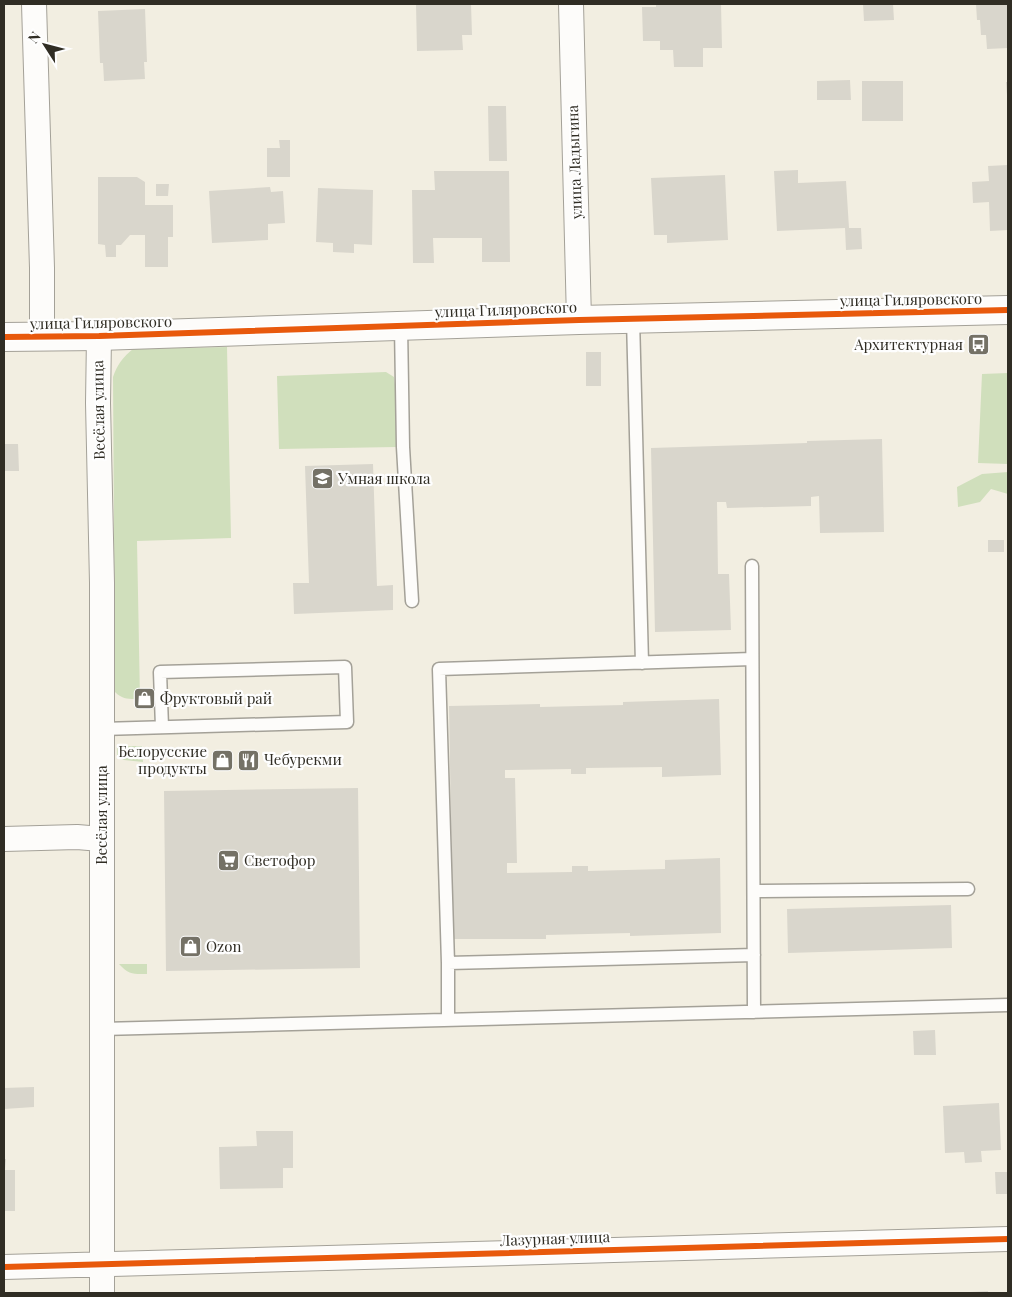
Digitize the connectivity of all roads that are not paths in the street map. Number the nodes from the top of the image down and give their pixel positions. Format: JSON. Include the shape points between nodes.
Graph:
{"nodes":[{"id":1,"x":34,"y":4,"type":"edge"},
{"id":2,"x":571,"y":4,"type":"edge"},
{"id":3,"x":1008,"y":310,"type":"edge"},
{"id":4,"x":633,"y":319,"type":"junction"},
{"id":5,"x":579,"y":320,"type":"junction"},
{"id":6,"x":401,"y":326,"type":"junction"},
{"id":7,"x":42,"y":336,"type":"junction"},
{"id":8,"x":99,"y":336,"type":"junction"},
{"id":9,"x":4,"y":337,"type":"edge"},
{"id":10,"x":752,"y":566,"type":"dead end"},
{"id":11,"x":412,"y":601,"type":"dead end"},
{"id":12,"x":752,"y":659,"type":"junction"},
{"id":13,"x":642,"y":663,"type":"junction"},
{"id":14,"x":162,"y":727,"type":"junction"},
{"id":15,"x":102,"y":729,"type":"junction"},
{"id":16,"x":101,"y":838,"type":"junction"},
{"id":17,"x":4,"y":839,"type":"edge"},
{"id":18,"x":968,"y":889,"type":"dead end"},
{"id":19,"x":754,"y":891,"type":"junction"},
{"id":20,"x":754,"y":955,"type":"junction"},
{"id":21,"x":448,"y":963,"type":"junction"},
{"id":22,"x":1008,"y":1005,"type":"edge"},
{"id":23,"x":754,"y":1012,"type":"junction"},
{"id":24,"x":448,"y":1020,"type":"junction"},
{"id":25,"x":102,"y":1029,"type":"junction"},
{"id":26,"x":1008,"y":1239,"type":"edge"},
{"id":27,"x":103,"y":1263,"type":"junction"},
{"id":28,"x":4,"y":1267,"type":"edge"},
{"id":29,"x":102,"y":1293,"type":"edge"}],
"edges":[{"from":1,"to":7,"type":"street"},
{"from":2,"to":5,"type":"street","name":"улица Ладыгина"},
{"from":3,"to":4,"type":"street","name":"улица Гиляровского"},
{"from":4,"to":5,"type":"street","name":"улица Гиляровского"},
{"from":4,"to":13,"type":"lane"},
{"from":5,"to":6,"type":"street","name":"улица Гиляровского"},
{"from":6,"to":8,"type":"street","name":"улица Гиляровского"},
{"from":6,"to":11,"type":"lane","via":[[403,447]]},
{"from":7,"to":8,"type":"street","name":"улица Гиляровского"},
{"from":7,"to":9,"type":"street","name":"улица Гиляровского"},
{"from":8,"to":15,"type":"street","name":"Весёлая улица"},
{"from":10,"to":12,"type":"lane"},
{"from":12,"to":13,"type":"lane"},
{"from":12,"to":19,"type":"lane"},
{"from":13,"to":21,"type":"lane","via":[[439,669]]},
{"from":14,"to":14,"type":"lane","via":[[347,722],[345,667],[160,672]]},
{"from":14,"to":15,"type":"lane"},
{"from":15,"to":16,"type":"street","name":"Весёлая улица"},
{"from":16,"to":17,"type":"street"},
{"from":16,"to":25,"type":"street","name":"Весёлая улица"},
{"from":18,"to":19,"type":"lane"},
{"from":19,"to":20,"type":"lane"},
{"from":20,"to":21,"type":"lane"},
{"from":20,"to":23,"type":"lane"},
{"from":21,"to":24,"type":"lane"},
{"from":22,"to":23,"type":"lane"},
{"from":23,"to":24,"type":"lane"},
{"from":24,"to":25,"type":"lane"},
{"from":25,"to":27,"type":"street","name":"Весёлая улица"},
{"from":26,"to":27,"type":"street","name":"Лазурная улица"},
{"from":27,"to":28,"type":"street","name":"Лазурная улица"},
{"from":27,"to":29,"type":"street","name":"Весёлая улица"}]}
